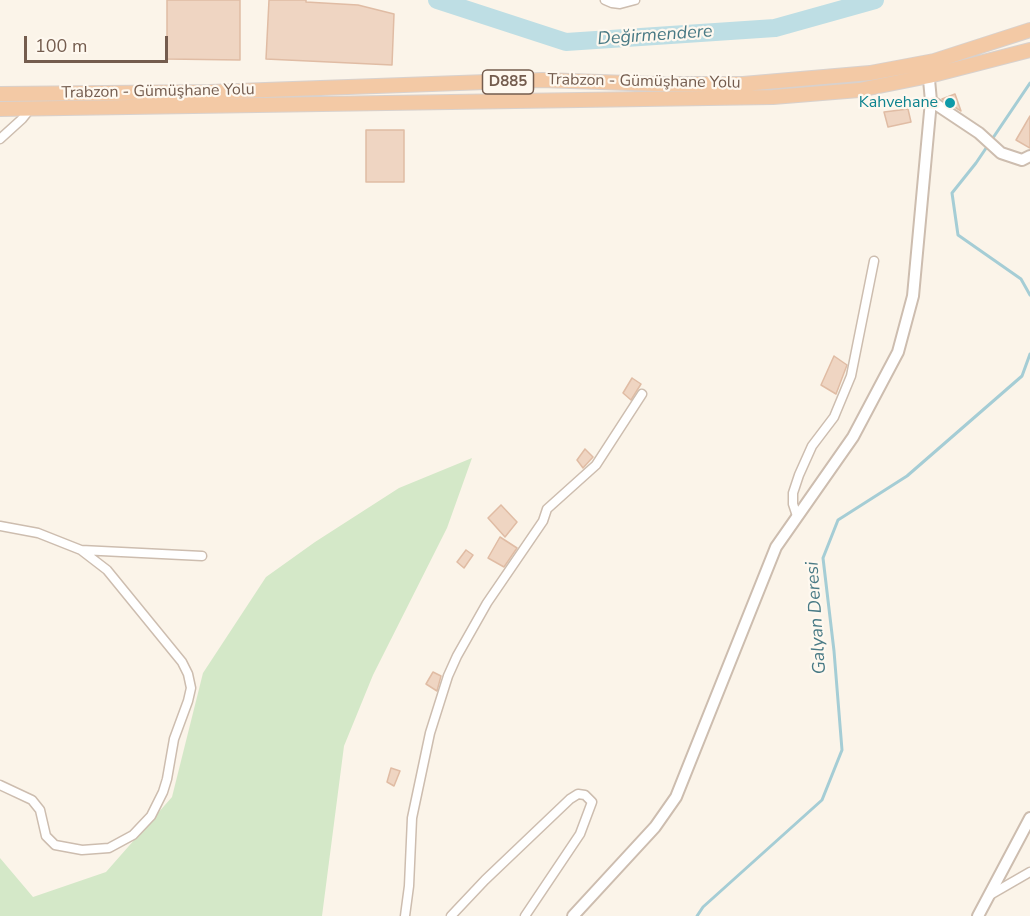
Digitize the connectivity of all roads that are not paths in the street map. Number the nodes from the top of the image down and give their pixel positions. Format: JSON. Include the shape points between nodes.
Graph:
{"nodes":[{"id":1,"x":605,"y":0,"type":"edge"},
{"id":2,"x":635,"y":0,"type":"edge"},
{"id":3,"x":1030,"y":30,"type":"edge"},
{"id":4,"x":1030,"y":50,"type":"edge"},
{"id":5,"x":928,"y":69,"type":"junction"},
{"id":6,"x":0,"y":94,"type":"edge"},
{"id":7,"x":931,"y":101,"type":"junction"},
{"id":8,"x":0,"y":109,"type":"edge"},
{"id":9,"x":30,"y":109,"type":"junction"},
{"id":10,"x":0,"y":139,"type":"edge"},
{"id":11,"x":1030,"y":156,"type":"edge"},
{"id":12,"x":874,"y":261,"type":"dead end"},
{"id":13,"x":642,"y":394,"type":"dead end"},
{"id":14,"x":797,"y":516,"type":"junction"},
{"id":15,"x":0,"y":526,"type":"edge"},
{"id":16,"x":81,"y":550,"type":"junction"},
{"id":17,"x":202,"y":556,"type":"dead end"},
{"id":18,"x":0,"y":785,"type":"edge"},
{"id":19,"x":1030,"y":818,"type":"edge"},
{"id":20,"x":1030,"y":872,"type":"edge"},
{"id":21,"x":990,"y":895,"type":"junction"},
{"id":22,"x":405,"y":916,"type":"edge"},
{"id":23,"x":451,"y":916,"type":"edge"},
{"id":24,"x":525,"y":916,"type":"edge"},
{"id":25,"x":573,"y":916,"type":"edge"},
{"id":26,"x":978,"y":916,"type":"edge"}],
"edges":[{"from":1,"to":2,"type":"street","via":[[620,4]]},
{"from":3,"to":5,"type":"highway","name":"Trabzon - Gümüşhane Yolu","number":"D885"},
{"from":4,"to":5,"type":"highway","name":"Trabzon - Gümüşhane Yolu","number":"D885"},
{"from":5,"to":6,"type":"highway","name":"Trabzon - Gümüşhane Yolu","number":"D885","via":[[743,84],[542,80],[210,92]]},
{"from":5,"to":7,"type":"street"},
{"from":5,"to":9,"type":"highway","name":"Trabzon - Gümüşhane Yolu","number":"D885","via":[[858,90],[774,97]]},
{"from":7,"to":11,"type":"street","via":[[1002,153],[1022,160]]},
{"from":7,"to":14,"type":"street","via":[[913,296],[898,352],[853,437]]},
{"from":8,"to":9,"type":"highway","name":"Trabzon - Gümüşhane Yolu","number":"D885"},
{"from":9,"to":10,"type":"street"},
{"from":12,"to":14,"type":"street","via":[[851,376],[834,417],[812,446],[798,476],[793,493]]},
{"from":13,"to":22,"type":"street","via":[[596,465],[547,508],[457,656],[430,733],[412,818]]},
{"from":14,"to":25,"type":"street","via":[[776,547],[676,797],[655,827]]},
{"from":15,"to":16,"type":"street","via":[[38,533]]},
{"from":16,"to":17,"type":"street"},
{"from":16,"to":18,"type":"street","via":[[107,570],[188,674],[191,688],[174,739],[163,792],[151,816],[133,835],[109,848],[82,850],[55,845],[46,836],[40,810],[32,800]]},
{"from":19,"to":21,"type":"street"},
{"from":20,"to":21,"type":"street"},
{"from":21,"to":26,"type":"street"},
{"from":23,"to":24,"type":"street","via":[[570,799],[585,795],[592,802],[580,834]]}]}
